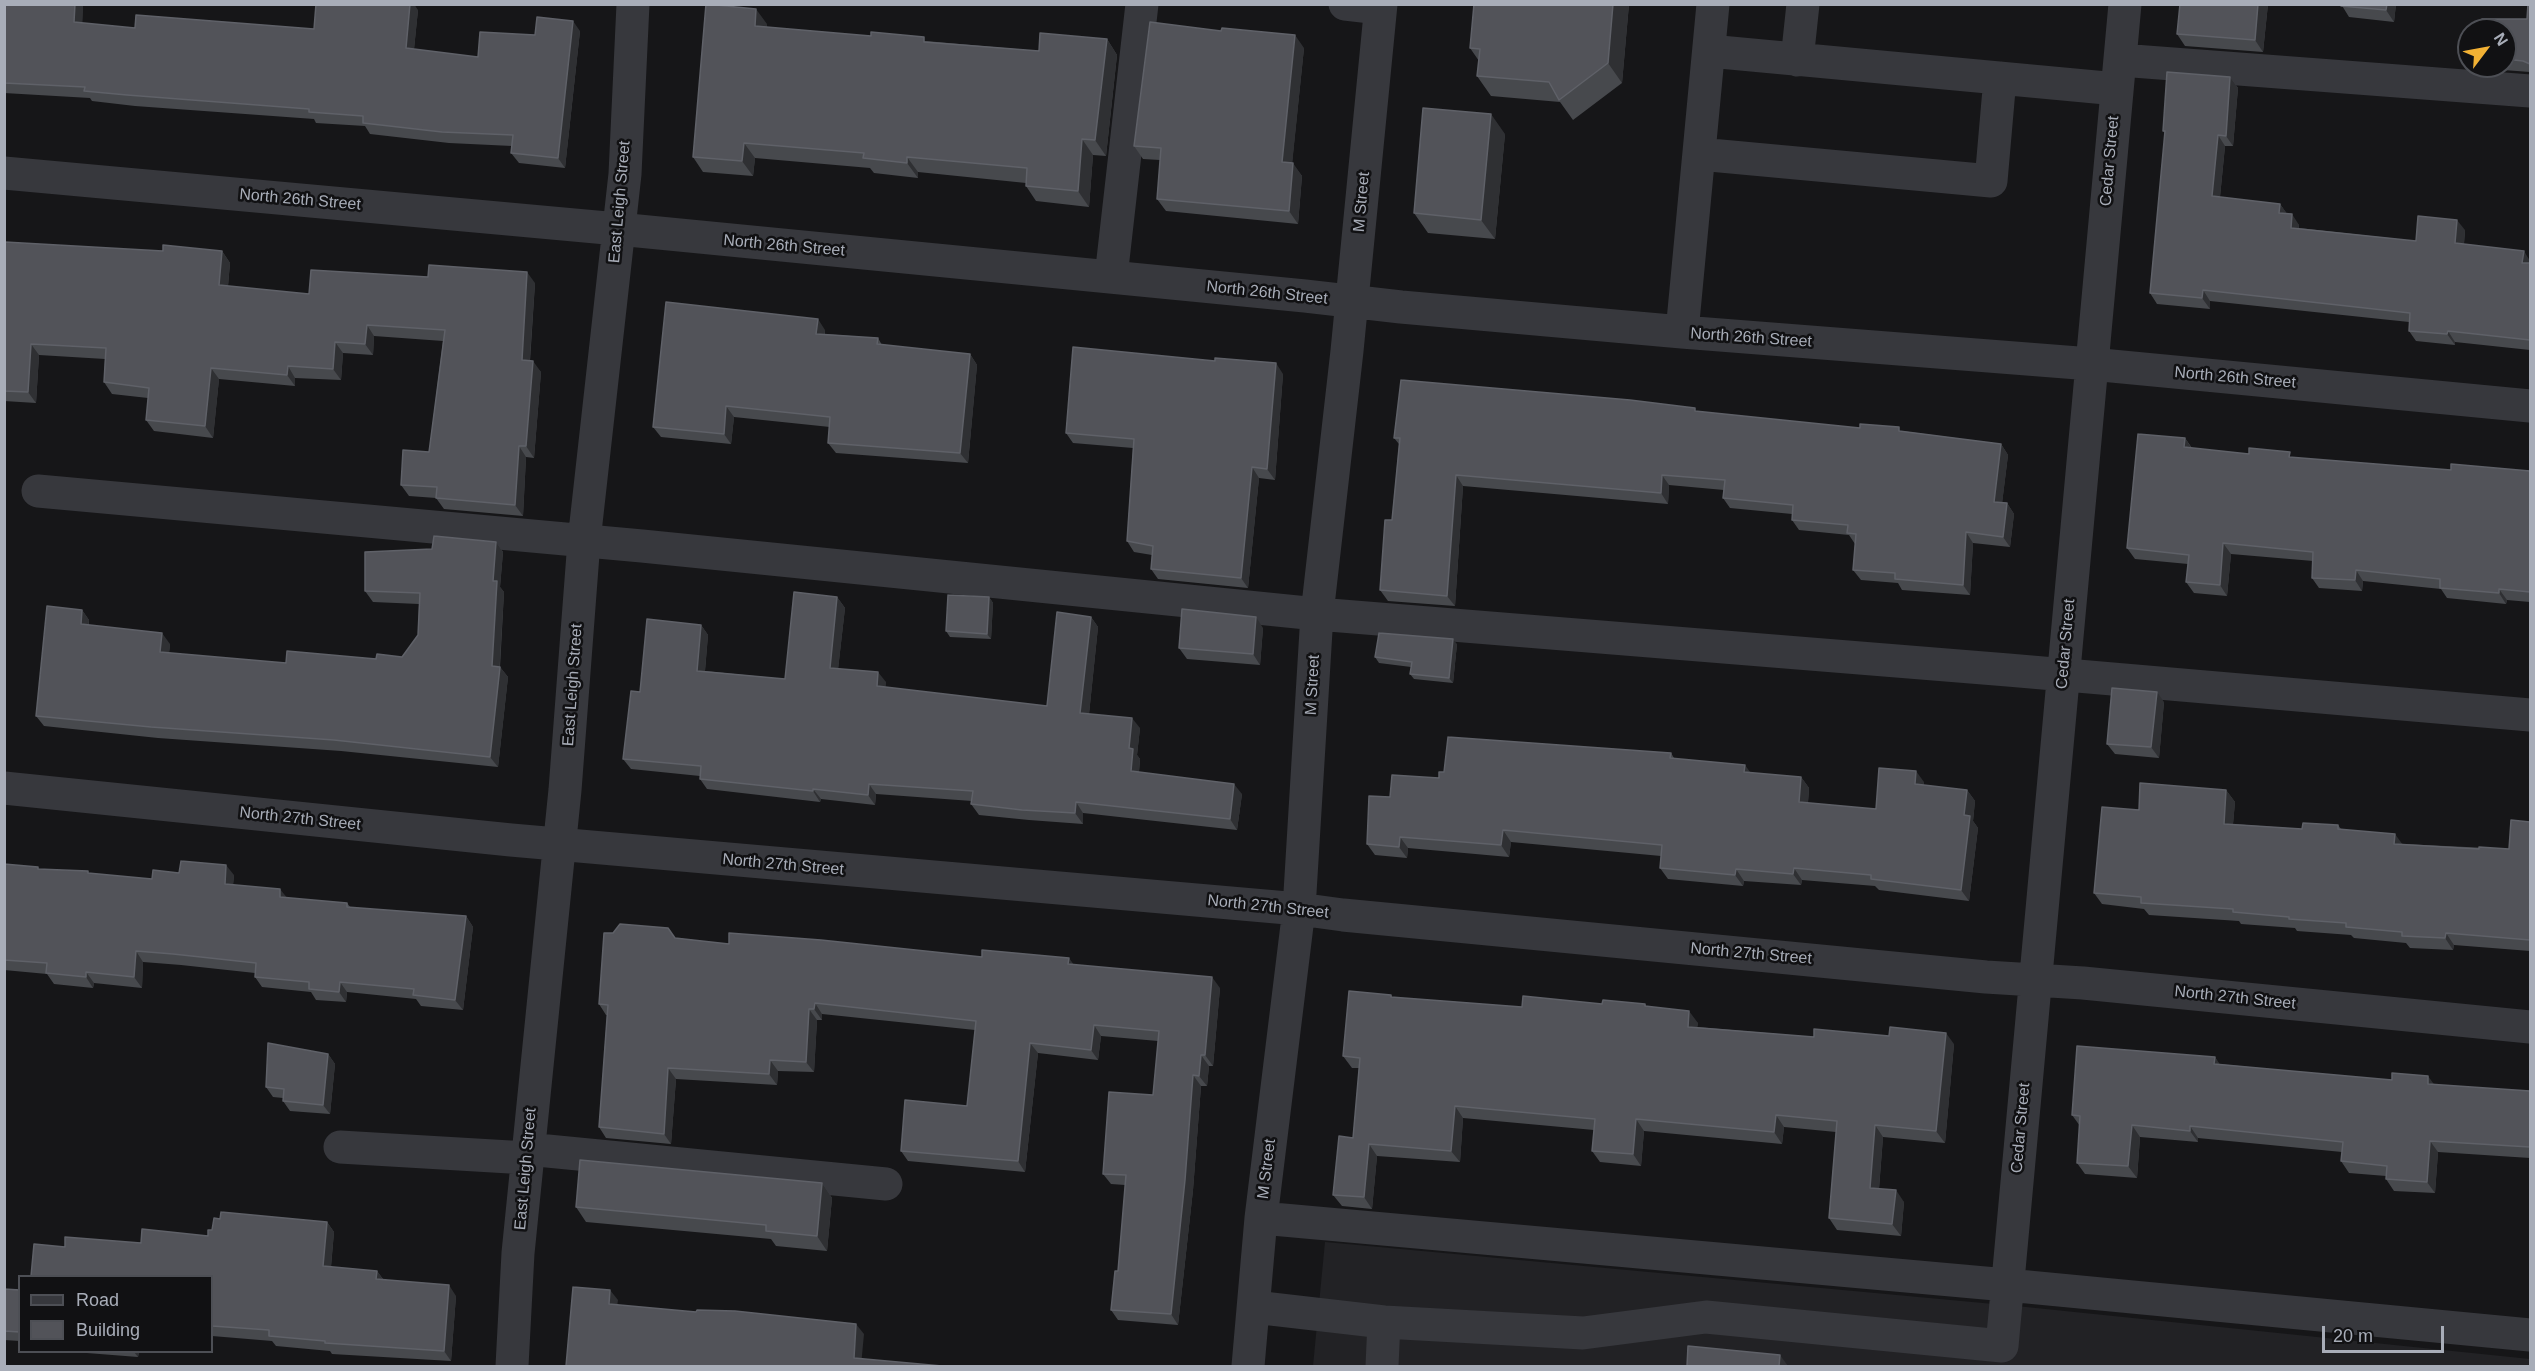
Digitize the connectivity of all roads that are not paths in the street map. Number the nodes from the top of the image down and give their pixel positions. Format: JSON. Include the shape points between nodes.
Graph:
{"nodes":[{"id":1,"x":633,"y":4,"type":"edge"},
{"id":2,"x":1142,"y":4,"type":"edge"},
{"id":3,"x":1345,"y":4,"type":"edge"},
{"id":4,"x":1713,"y":4,"type":"edge"},
{"id":5,"x":1803,"y":4,"type":"edge"},
{"id":6,"x":2125,"y":4,"type":"edge"},
{"id":7,"x":1380,"y":6,"type":"edge"},
{"id":8,"x":1709,"y":51,"type":"junction"},
{"id":9,"x":1797,"y":60,"type":"junction"},
{"id":10,"x":2118,"y":75,"type":"junction"},
{"id":11,"x":2000,"y":78,"type":"junction"},
{"id":12,"x":2530,"y":91,"type":"edge"},
{"id":13,"x":1699,"y":154,"type":"junction"},
{"id":14,"x":4,"y":173,"type":"edge"},
{"id":15,"x":618,"y":229,"type":"junction"},
{"id":16,"x":1111,"y":277,"type":"junction"},
{"id":17,"x":1352,"y":302,"type":"junction"},
{"id":18,"x":1682,"y":332,"type":"junction"},
{"id":19,"x":2091,"y":364,"type":"junction"},
{"id":20,"x":2530,"y":406,"type":"edge"},
{"id":21,"x":38,"y":491,"type":"dead end"},
{"id":22,"x":584,"y":541,"type":"junction"},
{"id":23,"x":1317,"y":614,"type":"junction"},
{"id":24,"x":2063,"y":675,"type":"junction"},
{"id":25,"x":2530,"y":716,"type":"edge"},
{"id":26,"x":4,"y":788,"type":"edge"},
{"id":27,"x":559,"y":843,"type":"junction"},
{"id":28,"x":1299,"y":909,"type":"junction"},
{"id":29,"x":2035,"y":980,"type":"junction"},
{"id":30,"x":2530,"y":1027,"type":"edge"},
{"id":31,"x":339,"y":1147,"type":"dead end"},
{"id":32,"x":527,"y":1153,"type":"junction"},
{"id":33,"x":886,"y":1184,"type":"dead end"},
{"id":34,"x":1261,"y":1218,"type":"junction"},
{"id":35,"x":2007,"y":1284,"type":"junction"},
{"id":36,"x":1254,"y":1307,"type":"junction"},
{"id":37,"x":1384,"y":1322,"type":"junction"},
{"id":38,"x":2530,"y":1335,"type":"edge"},
{"id":39,"x":512,"y":1366,"type":"edge"},
{"id":40,"x":1248,"y":1366,"type":"edge"},
{"id":41,"x":1382,"y":1366,"type":"edge"}],
"edges":[{"from":1,"to":15,"type":"street","name":"East Leigh Street","via":[[625,174]]},
{"from":2,"to":16,"type":"street"},
{"from":3,"to":7,"type":"street"},
{"from":4,"to":8,"type":"street"},
{"from":5,"to":9,"type":"street"},
{"from":6,"to":10,"type":"street","name":"Cedar Street"},
{"from":7,"to":17,"type":"street","name":"M Street"},
{"from":8,"to":9,"type":"street"},
{"from":8,"to":13,"type":"street"},
{"from":9,"to":11,"type":"street"},
{"from":10,"to":11,"type":"street"},
{"from":10,"to":12,"type":"street"},
{"from":10,"to":19,"type":"street","name":"Cedar Street"},
{"from":11,"to":13,"type":"street","via":[[1991,182]]},
{"from":13,"to":18,"type":"street"},
{"from":14,"to":15,"type":"street","name":"North 26th Street"},
{"from":15,"to":16,"type":"street","name":"North 26th Street"},
{"from":15,"to":22,"type":"street","name":"East Leigh Street"},
{"from":16,"to":17,"type":"street","name":"North 26th Street"},
{"from":17,"to":18,"type":"street","name":"North 26th Street"},
{"from":17,"to":23,"type":"street","name":"M Street"},
{"from":18,"to":19,"type":"street","name":"North 26th Street"},
{"from":19,"to":20,"type":"street","name":"North 26th Street"},
{"from":19,"to":24,"type":"street","name":"Cedar Street"},
{"from":21,"to":22,"type":"street"},
{"from":22,"to":23,"type":"street"},
{"from":22,"to":27,"type":"street","name":"East Leigh Street"},
{"from":23,"to":24,"type":"street"},
{"from":23,"to":28,"type":"street","name":"M Street"},
{"from":24,"to":25,"type":"street"},
{"from":24,"to":29,"type":"street","name":"Cedar Street"},
{"from":26,"to":27,"type":"street","name":"North 27th Street"},
{"from":27,"to":28,"type":"street","name":"North 27th Street"},
{"from":27,"to":32,"type":"street","name":"East Leigh Street"},
{"from":28,"to":29,"type":"street","name":"North 27th Street"},
{"from":28,"to":34,"type":"street","name":"M Street"},
{"from":29,"to":30,"type":"street","name":"North 27th Street"},
{"from":29,"to":35,"type":"street","name":"Cedar Street"},
{"from":31,"to":32,"type":"street"},
{"from":32,"to":33,"type":"street"},
{"from":32,"to":39,"type":"street","name":"East Leigh Street"},
{"from":34,"to":35,"type":"street"},
{"from":34,"to":36,"type":"street","name":"M Street"},
{"from":35,"to":37,"type":"street","name":"Cedar Street","via":[[2002,1346],[1706,1317],[1583,1333]]},
{"from":35,"to":38,"type":"street"},
{"from":36,"to":37,"type":"street"},
{"from":36,"to":40,"type":"street","name":"M Street"},
{"from":37,"to":41,"type":"street"}]}
